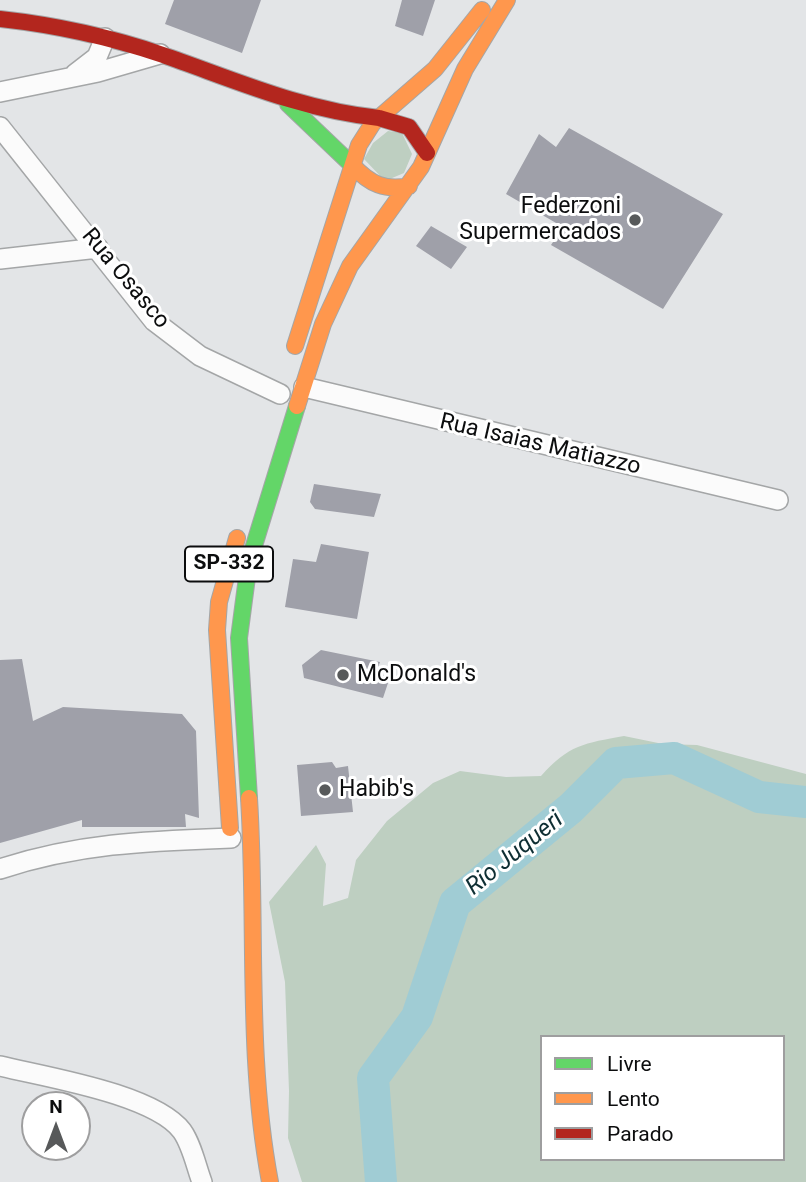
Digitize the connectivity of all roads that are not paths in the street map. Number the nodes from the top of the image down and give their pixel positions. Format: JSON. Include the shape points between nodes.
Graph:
{"nodes":[{"id":1,"x":477,"y":0,"type":"edge"},
{"id":2,"x":489,"y":0,"type":"edge"},
{"id":3,"x":507,"y":0,"type":"edge"},
{"id":4,"x":0,"y":19,"type":"edge"},
{"id":5,"x":467,"y":28,"type":"junction"},
{"id":6,"x":105,"y":38,"type":"junction"},
{"id":7,"x":160,"y":54,"type":"junction"},
{"id":8,"x":71,"y":77,"type":"junction"},
{"id":9,"x":0,"y":92,"type":"edge"},
{"id":10,"x":281,"y":99,"type":"junction"},
{"id":11,"x":379,"y":118,"type":"junction"},
{"id":12,"x":0,"y":127,"type":"edge"},
{"id":13,"x":427,"y":153,"type":"junction"},
{"id":14,"x":353,"y":166,"type":"junction"},
{"id":15,"x":409,"y":186,"type":"junction"},
{"id":16,"x":98,"y":248,"type":"junction"},
{"id":17,"x":0,"y":259,"type":"edge"},
{"id":18,"x":292,"y":356,"type":"dead end"},
{"id":19,"x":304,"y":387,"type":"junction"},
{"id":20,"x":280,"y":394,"type":"dead end"},
{"id":21,"x":778,"y":500,"type":"dead end"},
{"id":22,"x":242,"y":518,"type":"dead end"},
{"id":23,"x":232,"y":844,"type":"joint"},
{"id":24,"x":0,"y":869,"type":"edge"},
{"id":25,"x":235,"y":877,"type":"dead end"},
{"id":26,"x":252,"y":977,"type":"junction"},
{"id":27,"x":0,"y":1066,"type":"edge"},
{"id":28,"x":202,"y":1182,"type":"edge"},
{"id":29,"x":271,"y":1182,"type":"edge"}],
"edges":[{"from":1,"to":5,"type":"street"},
{"from":2,"to":5,"type":"main road"},
{"from":3,"to":13,"type":"main road","number":"SP-332","via":[[465,69]]},
{"from":4,"to":6,"type":"main road"},
{"from":5,"to":11,"type":"main road","via":[[416,88]]},
{"from":6,"to":7,"type":"main road"},
{"from":6,"to":8,"type":"street","via":[[97,57]]},
{"from":7,"to":8,"type":"street"},
{"from":7,"to":10,"type":"main road"},
{"from":8,"to":9,"type":"street"},
{"from":10,"to":11,"type":"main road"},
{"from":10,"to":14,"type":"main road"},
{"from":11,"to":13,"type":"main road","via":[[411,126]]},
{"from":11,"to":14,"type":"main road","via":[[359,145]]},
{"from":12,"to":16,"type":"street","name":"Rua Osasco"},
{"from":13,"to":15,"type":"main road","number":"SP-332"},
{"from":14,"to":15,"type":"main road","via":[[379,188]]},
{"from":14,"to":18,"type":"main road"},
{"from":15,"to":19,"type":"main road","number":"SP-332","via":[[373,230],[336,291]]},
{"from":16,"to":17,"type":"street"},
{"from":16,"to":20,"type":"street","name":"Rua Osasco","via":[[154,321],[200,356]]},
{"from":19,"to":21,"type":"street","name":"Rua Isaias Matiazzo"},
{"from":19,"to":26,"type":"main road","number":"SP-332","via":[[249,562],[239,638],[254,879]]},
{"from":22,"to":23,"type":"main road","number":"SP-332","via":[[219,602],[217,630]]},
{"from":23,"to":24,"type":"street","via":[[102,845],[47,853]]},
{"from":25,"to":26,"type":"main road","number":"SP-332"},
{"from":26,"to":29,"type":"main road","number":"SP-332","via":[[262,1140]]},
{"from":27,"to":28,"type":"street","via":[[120,1095],[163,1115],[182,1131]]}]}
